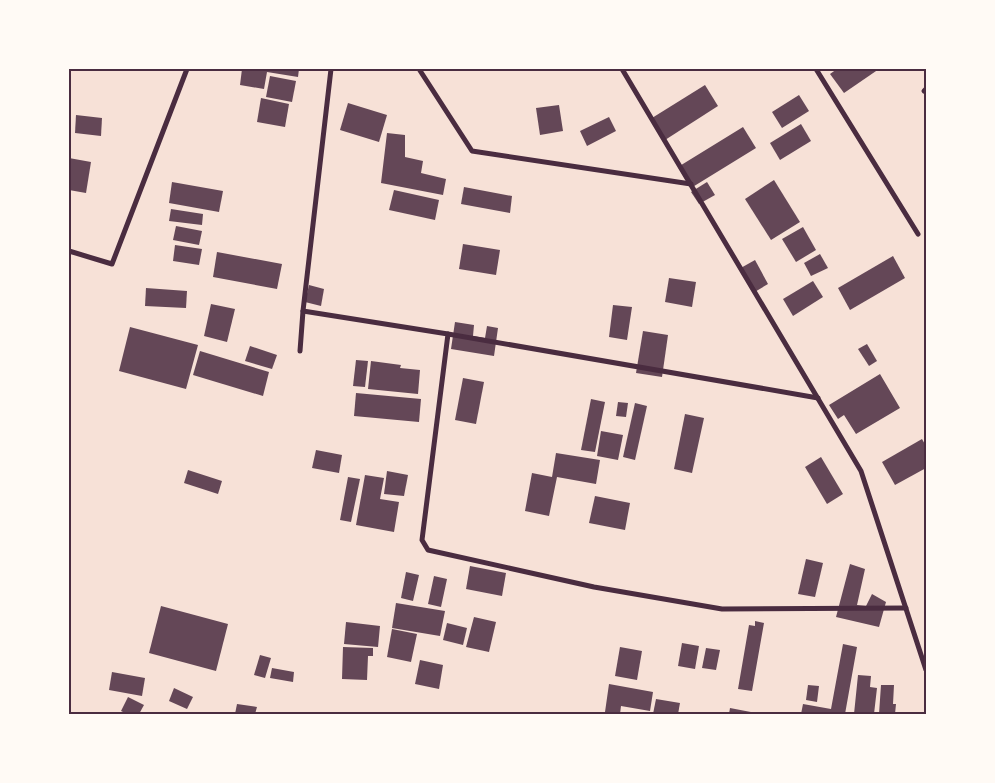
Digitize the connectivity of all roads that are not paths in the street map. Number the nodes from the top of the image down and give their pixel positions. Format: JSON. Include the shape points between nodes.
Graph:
{"nodes":[{"id":1,"x":186,"y":69,"type":"edge"},
{"id":2,"x":331,"y":69,"type":"edge"},
{"id":3,"x":419,"y":69,"type":"edge"},
{"id":4,"x":622,"y":69,"type":"edge"},
{"id":5,"x":816,"y":69,"type":"edge"},
{"id":6,"x":691,"y":184,"type":"junction"},
{"id":7,"x":918,"y":234,"type":"dead end"},
{"id":8,"x":69,"y":251,"type":"edge"},
{"id":9,"x":303,"y":310,"type":"junction"},
{"id":10,"x":448,"y":334,"type":"junction"},
{"id":11,"x":300,"y":351,"type":"dead end"},
{"id":12,"x":818,"y":398,"type":"junction"},
{"id":13,"x":906,"y":608,"type":"junction"},
{"id":14,"x":926,"y":670,"type":"edge"}],
"edges":[{"from":1,"to":8,"type":"street","via":[[112,264]]},
{"from":2,"to":9,"type":"street"},
{"from":3,"to":6,"type":"street","via":[[472,151]]},
{"from":4,"to":6,"type":"street"},
{"from":5,"to":7,"type":"street"},
{"from":6,"to":12,"type":"street"},
{"from":9,"to":10,"type":"street"},
{"from":9,"to":11,"type":"street"},
{"from":10,"to":12,"type":"street"},
{"from":10,"to":13,"type":"street","via":[[422,540],[428,550],[594,587],[722,609]]},
{"from":12,"to":13,"type":"street","via":[[862,471]]},
{"from":13,"to":14,"type":"street"}]}
